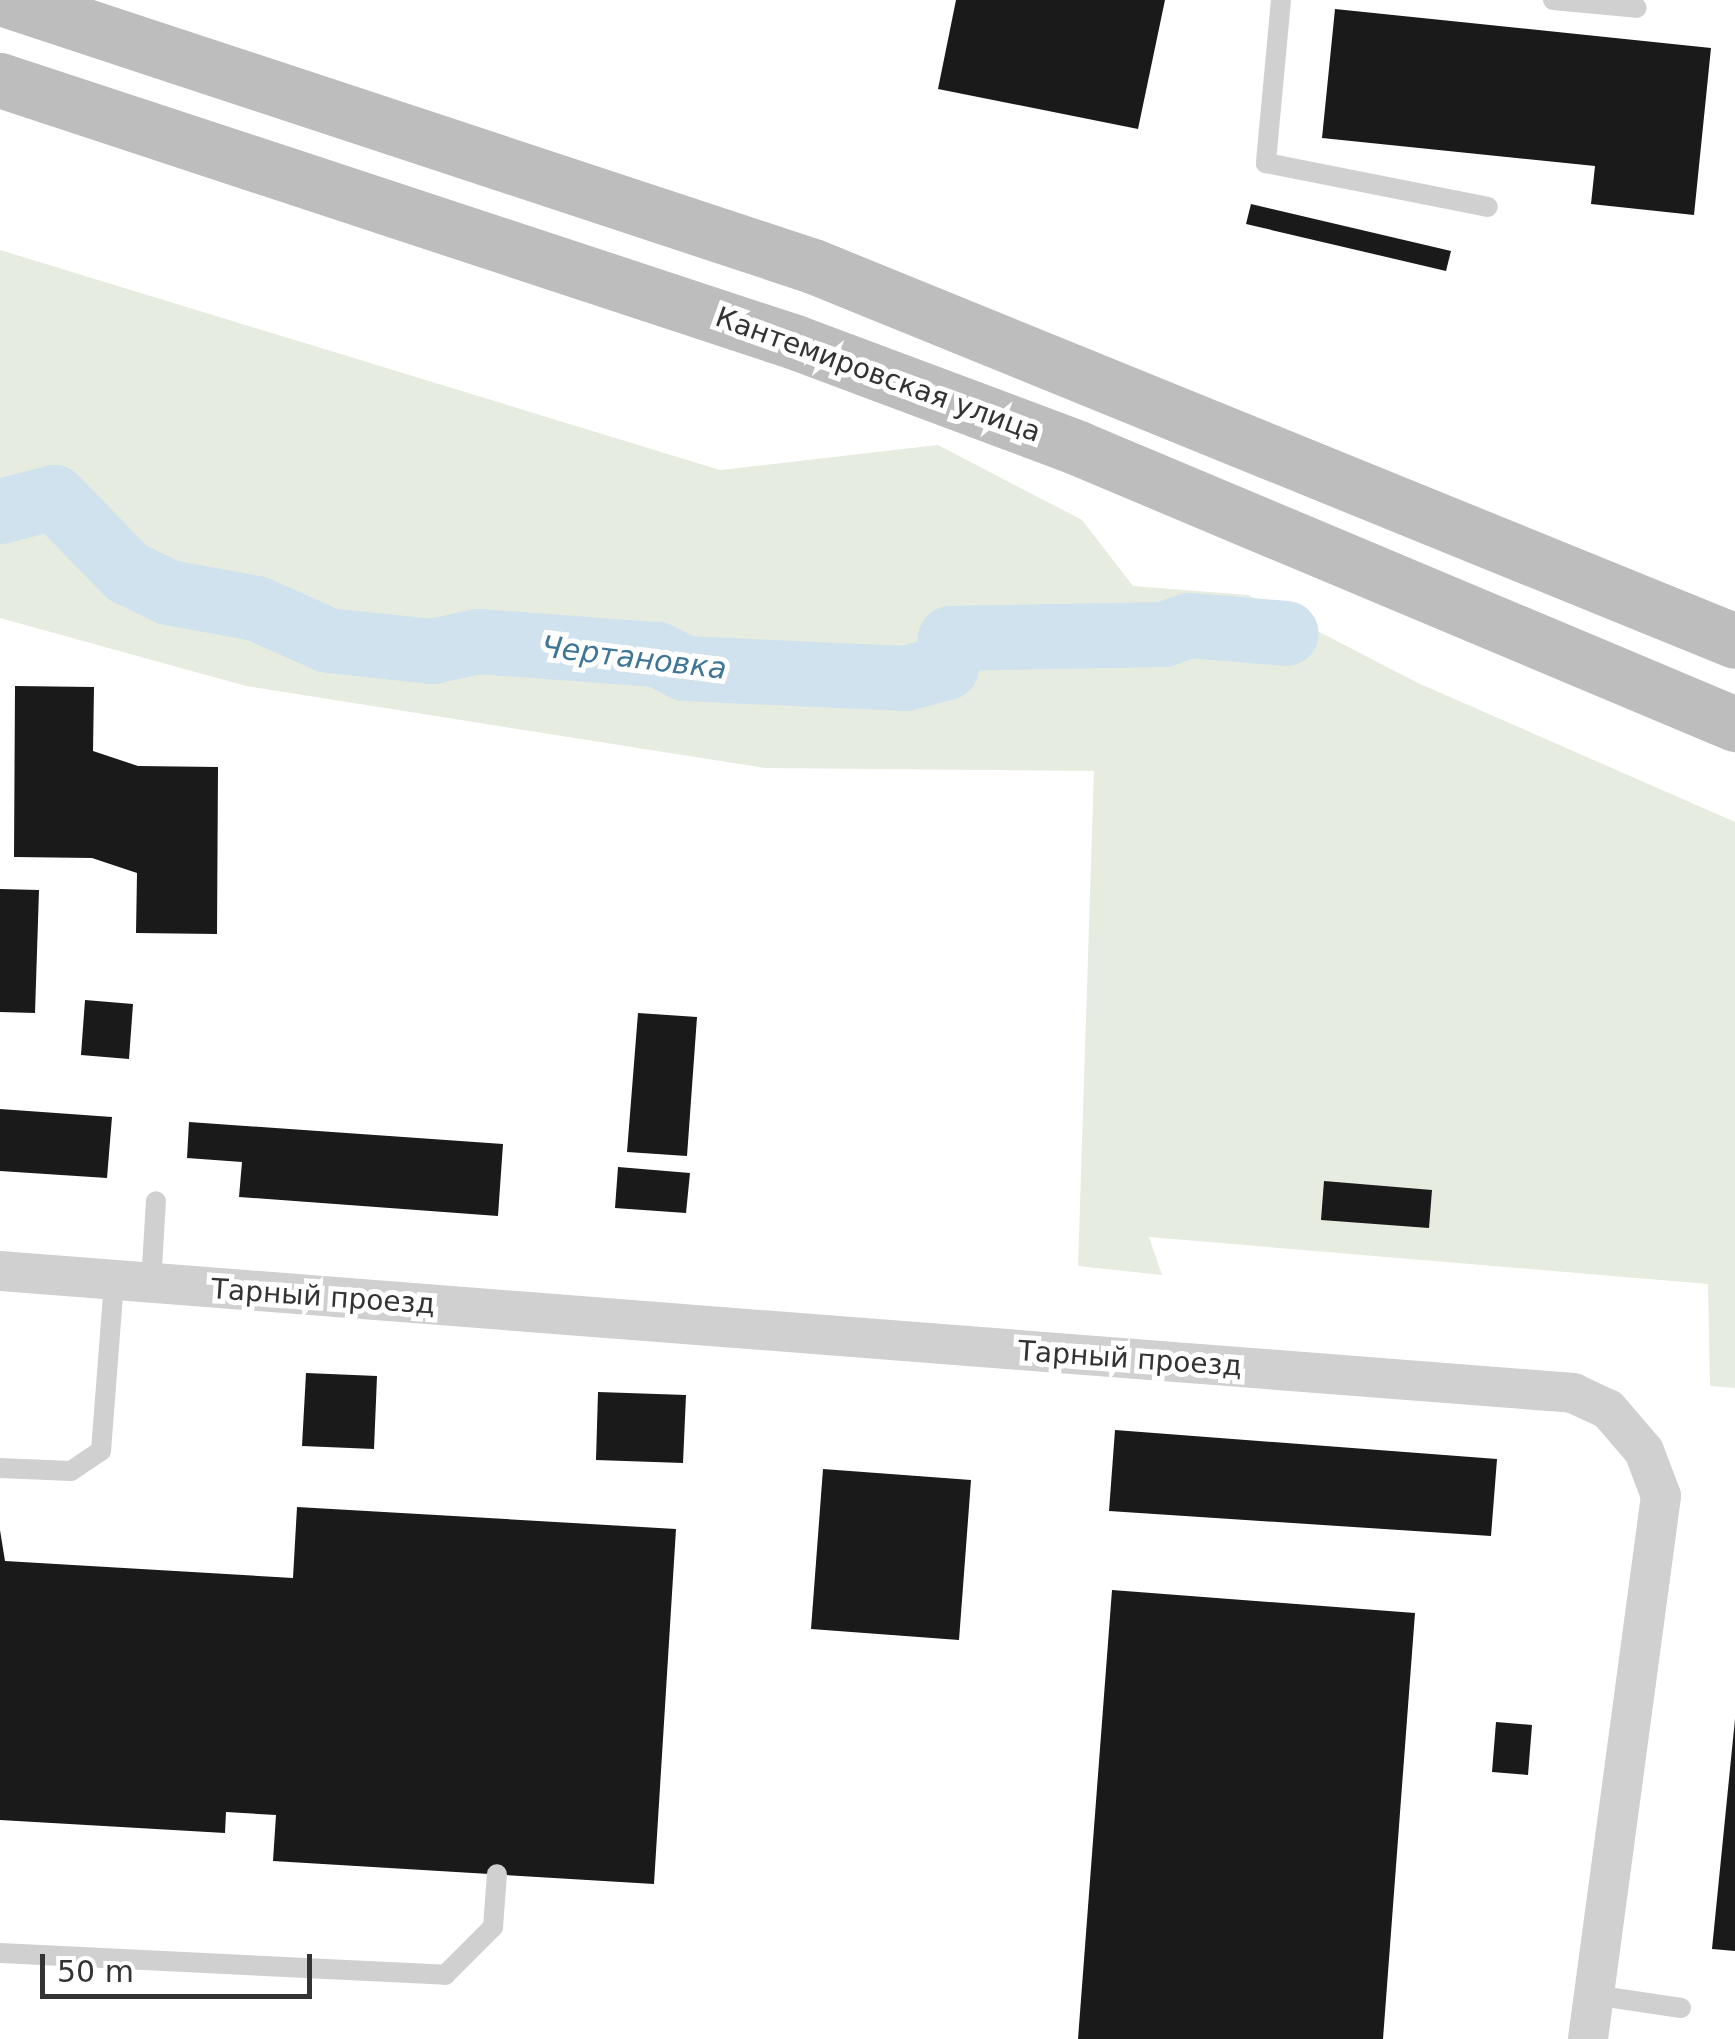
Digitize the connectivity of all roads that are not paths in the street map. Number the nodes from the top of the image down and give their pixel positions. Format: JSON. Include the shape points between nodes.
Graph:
{"nodes":[{"id":1,"x":7,"y":0,"type":"edge"},
{"id":2,"x":1282,"y":0,"type":"edge"},
{"id":3,"x":1552,"y":0,"type":"edge"},
{"id":4,"x":1637,"y":8,"type":"dead end"},
{"id":5,"x":0,"y":80,"type":"edge"},
{"id":6,"x":1488,"y":206,"type":"dead end"},
{"id":7,"x":1735,"y":641,"type":"edge"},
{"id":8,"x":1735,"y":724,"type":"edge"},
{"id":9,"x":156,"y":1202,"type":"dead end"},
{"id":10,"x":0,"y":1271,"type":"edge"},
{"id":11,"x":133,"y":1282,"type":"junction"},
{"id":12,"x":0,"y":1468,"type":"edge"},
{"id":13,"x":497,"y":1874,"type":"dead end"},
{"id":14,"x":0,"y":1953,"type":"edge"},
{"id":15,"x":1594,"y":1994,"type":"junction"},
{"id":16,"x":1681,"y":2008,"type":"dead end"},
{"id":17,"x":1588,"y":2039,"type":"edge"}],
"edges":[{"from":1,"to":7,"type":"main road","via":[[813,266]]},
{"from":2,"to":6,"type":"lane","via":[[1266,164]]},
{"from":3,"to":4,"type":"lane"},
{"from":5,"to":8,"type":"main road","name":"Кантемировская улица","via":[[812,349],[1078,448]]},
{"from":9,"to":11,"type":"lane"},
{"from":10,"to":11,"type":"street","name":"Тарный проезд"},
{"from":11,"to":12,"type":"lane","via":[[101,1451],[70,1471]]},
{"from":11,"to":15,"type":"street","name":"Тарный проезд","via":[[1573,1392],[1608,1408],[1644,1450],[1661,1496]]},
{"from":13,"to":14,"type":"lane","via":[[493,1928],[445,1974]]},
{"from":15,"to":16,"type":"lane"},
{"from":15,"to":17,"type":"street","name":"Тарный проезд"}]}
